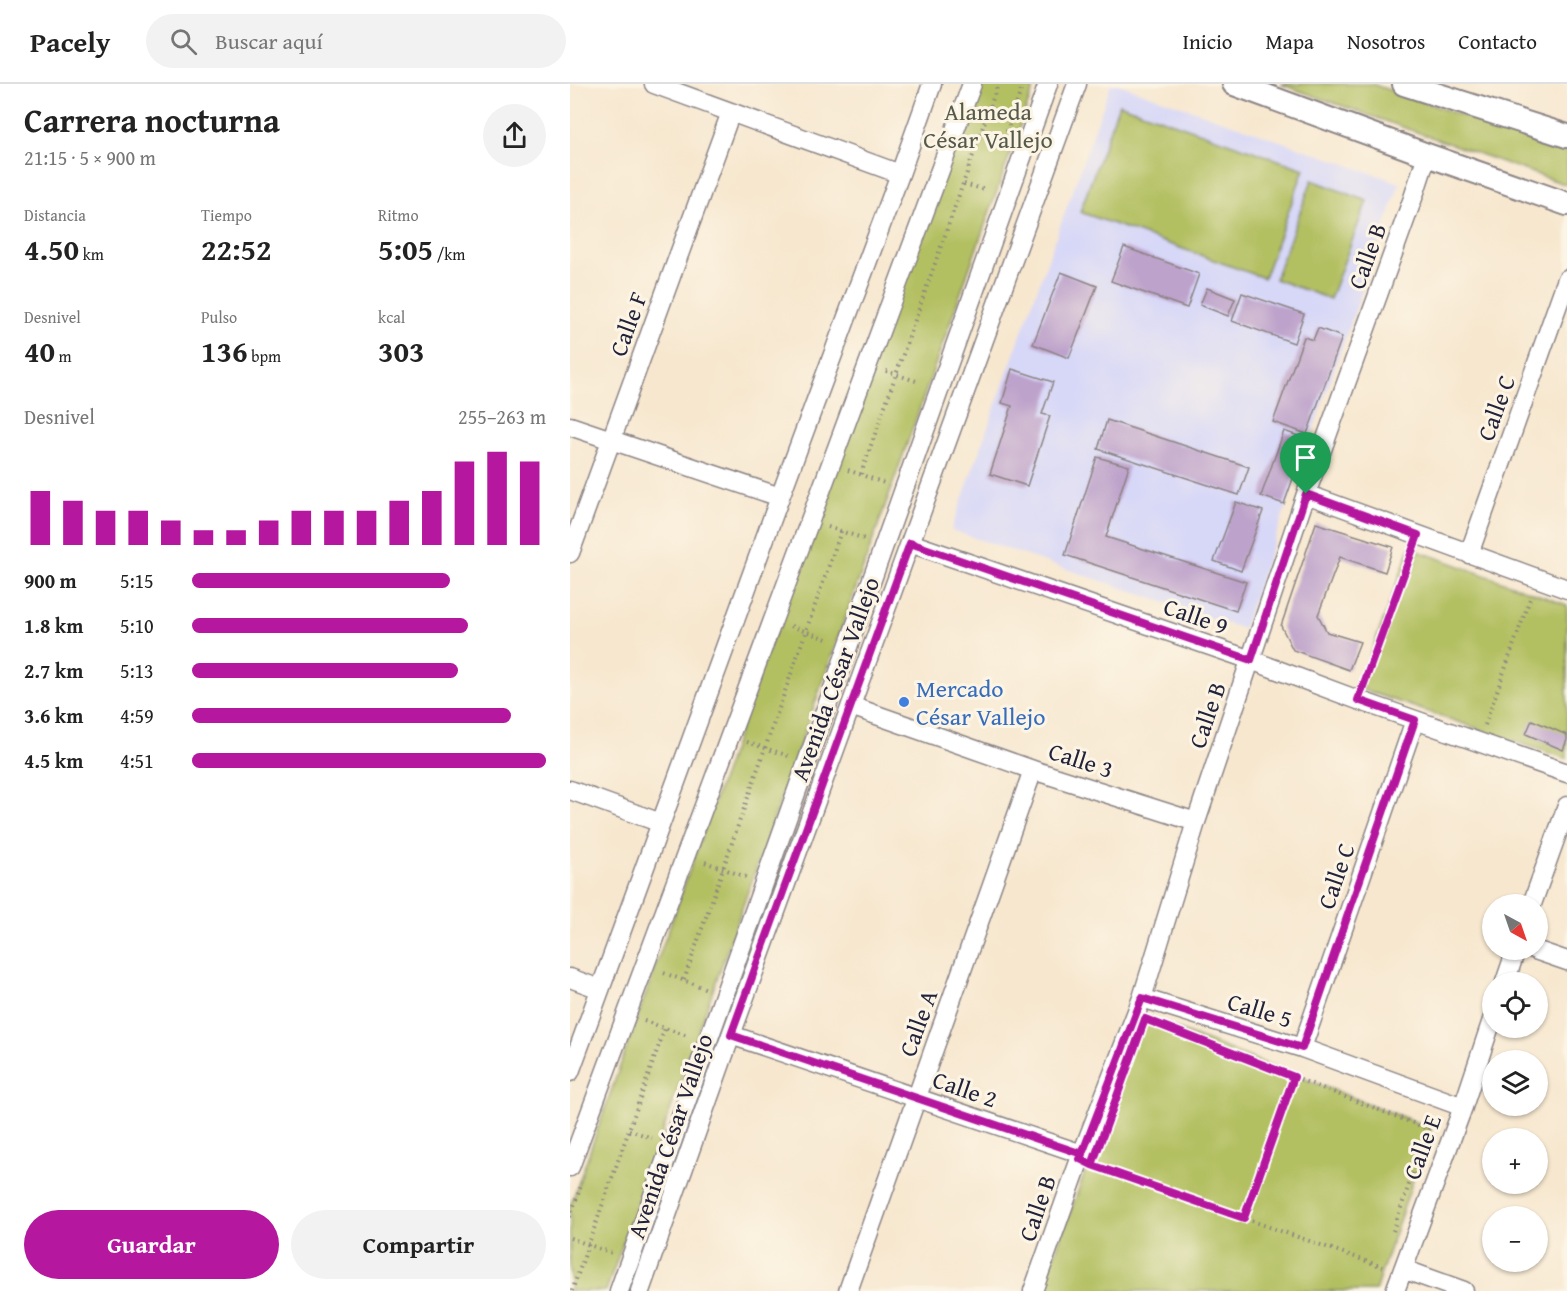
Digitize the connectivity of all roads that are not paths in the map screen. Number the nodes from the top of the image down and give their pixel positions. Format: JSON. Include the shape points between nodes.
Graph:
{"nodes":[{"id":1,"x":654,"y":84,"type":"edge"},
{"id":2,"x":932,"y":84,"type":"edge"},
{"id":3,"x":972,"y":84,"type":"edge"},
{"id":4,"x":1048,"y":84,"type":"edge"},
{"id":5,"x":1077,"y":84,"type":"edge"},
{"id":6,"x":1234,"y":84,"type":"edge"},
{"id":7,"x":1404,"y":84,"type":"edge"},
{"id":8,"x":731,"y":112,"type":"junction"},
{"id":9,"x":1567,"y":136,"type":"edge"},
{"id":10,"x":1427,"y":155,"type":"junction"},
{"id":11,"x":900,"y":174,"type":"junction"},
{"id":12,"x":1567,"y":204,"type":"edge"},
{"id":13,"x":1567,"y":279,"type":"edge"},
{"id":14,"x":570,"y":426,"type":"edge"},
{"id":15,"x":611,"y":440,"type":"junction"},
{"id":16,"x":1306,"y":494,"type":"junction"},
{"id":17,"x":780,"y":497,"type":"junction"},
{"id":18,"x":910,"y":543,"type":"junction"},
{"id":19,"x":570,"y":553,"type":"edge"},
{"id":20,"x":1469,"y":554,"type":"junction"},
{"id":21,"x":1567,"y":589,"type":"edge"},
{"id":22,"x":1251,"y":660,"type":"junction"},
{"id":23,"x":850,"y":706,"type":"junction"},
{"id":24,"x":1415,"y":720,"type":"junction"},
{"id":25,"x":1034,"y":770,"type":"junction"},
{"id":26,"x":1567,"y":773,"type":"edge"},
{"id":27,"x":570,"y":789,"type":"edge"},
{"id":28,"x":1567,"y":806,"type":"edge"},
{"id":29,"x":1196,"y":822,"type":"junction"},
{"id":30,"x":661,"y":823,"type":"junction"},
{"id":31,"x":1536,"y":894,"type":"edge"},
{"id":32,"x":1548,"y":954,"type":"edge"},
{"id":33,"x":1567,"y":961,"type":"edge"},
{"id":34,"x":570,"y":978,"type":"edge"},
{"id":35,"x":600,"y":989,"type":"junction"},
{"id":36,"x":1142,"y":998,"type":"junction"},
{"id":37,"x":731,"y":1035,"type":"junction"},
{"id":38,"x":1486,"y":1038,"type":"edge"},
{"id":39,"x":1302,"y":1048,"type":"junction"},
{"id":40,"x":570,"y":1072,"type":"edge"},
{"id":41,"x":917,"y":1098,"type":"junction"},
{"id":42,"x":1463,"y":1107,"type":"junction"},
{"id":43,"x":1081,"y":1156,"type":"junction"},
{"id":44,"x":570,"y":1167,"type":"edge"},
{"id":45,"x":1399,"y":1278,"type":"edge"},
{"id":46,"x":619,"y":1291,"type":"edge"},
{"id":47,"x":640,"y":1291,"type":"edge"},
{"id":48,"x":848,"y":1291,"type":"edge"},
{"id":49,"x":1034,"y":1291,"type":"edge"},
{"id":50,"x":1464,"y":1291,"type":"edge"}],
"edges":[{"from":1,"to":8,"type":"street"},
{"from":2,"to":11,"type":"street"},
{"from":3,"to":44,"type":"street"},
{"from":4,"to":46,"type":"street","name":"Avenida César Vallejo"},
{"from":5,"to":18,"type":"street","name":"Avenida César Vallejo"},
{"from":6,"to":10,"type":"street"},
{"from":7,"to":9,"type":"street"},
{"from":8,"to":11,"type":"street"},
{"from":8,"to":15,"type":"street","name":"Calle F"},
{"from":10,"to":12,"type":"street"},
{"from":10,"to":16,"type":"street","name":"Calle B"},
{"from":11,"to":17,"type":"street"},
{"from":13,"to":20,"type":"street","name":"Calle C"},
{"from":14,"to":15,"type":"street"},
{"from":15,"to":17,"type":"street"},
{"from":15,"to":19,"type":"street","name":"Calle F"},
{"from":16,"to":20,"type":"street"},
{"from":16,"to":22,"type":"street","name":"Calle B"},
{"from":17,"to":30,"type":"street"},
{"from":18,"to":22,"type":"street","name":"Calle 9"},
{"from":18,"to":23,"type":"street","name":"Avenida César Vallejo"},
{"from":20,"to":21,"type":"street"},
{"from":22,"to":24,"type":"street","name":"Calle 9"},
{"from":22,"to":29,"type":"street","name":"Calle B"},
{"from":23,"to":25,"type":"street","name":"Calle 3"},
{"from":23,"to":37,"type":"street","name":"Avenida César Vallejo"},
{"from":24,"to":26,"type":"street","name":"Calle 9"},
{"from":24,"to":39,"type":"street","name":"Calle C"},
{"from":25,"to":29,"type":"street","name":"Calle 3"},
{"from":25,"to":41,"type":"street","name":"Calle A"},
{"from":27,"to":30,"type":"street"},
{"from":28,"to":31,"type":"street"},
{"from":29,"to":36,"type":"street","name":"Calle B"},
{"from":30,"to":35,"type":"street"},
{"from":32,"to":33,"type":"street"},
{"from":34,"to":35,"type":"street"},
{"from":35,"to":40,"type":"street"},
{"from":36,"to":39,"type":"street","name":"Calle 5"},
{"from":36,"to":43,"type":"street","name":"Calle B"},
{"from":37,"to":41,"type":"street","name":"Calle 2"},
{"from":37,"to":47,"type":"street","name":"Avenida César Vallejo"},
{"from":38,"to":42,"type":"street","name":"Calle E"},
{"from":39,"to":42,"type":"street","name":"Calle 5"},
{"from":41,"to":43,"type":"street","name":"Calle 2"},
{"from":41,"to":48,"type":"street","name":"Calle A"},
{"from":42,"to":45,"type":"street","name":"Calle E"},
{"from":43,"to":49,"type":"street","name":"Calle B"},
{"from":45,"to":50,"type":"street"}]}
